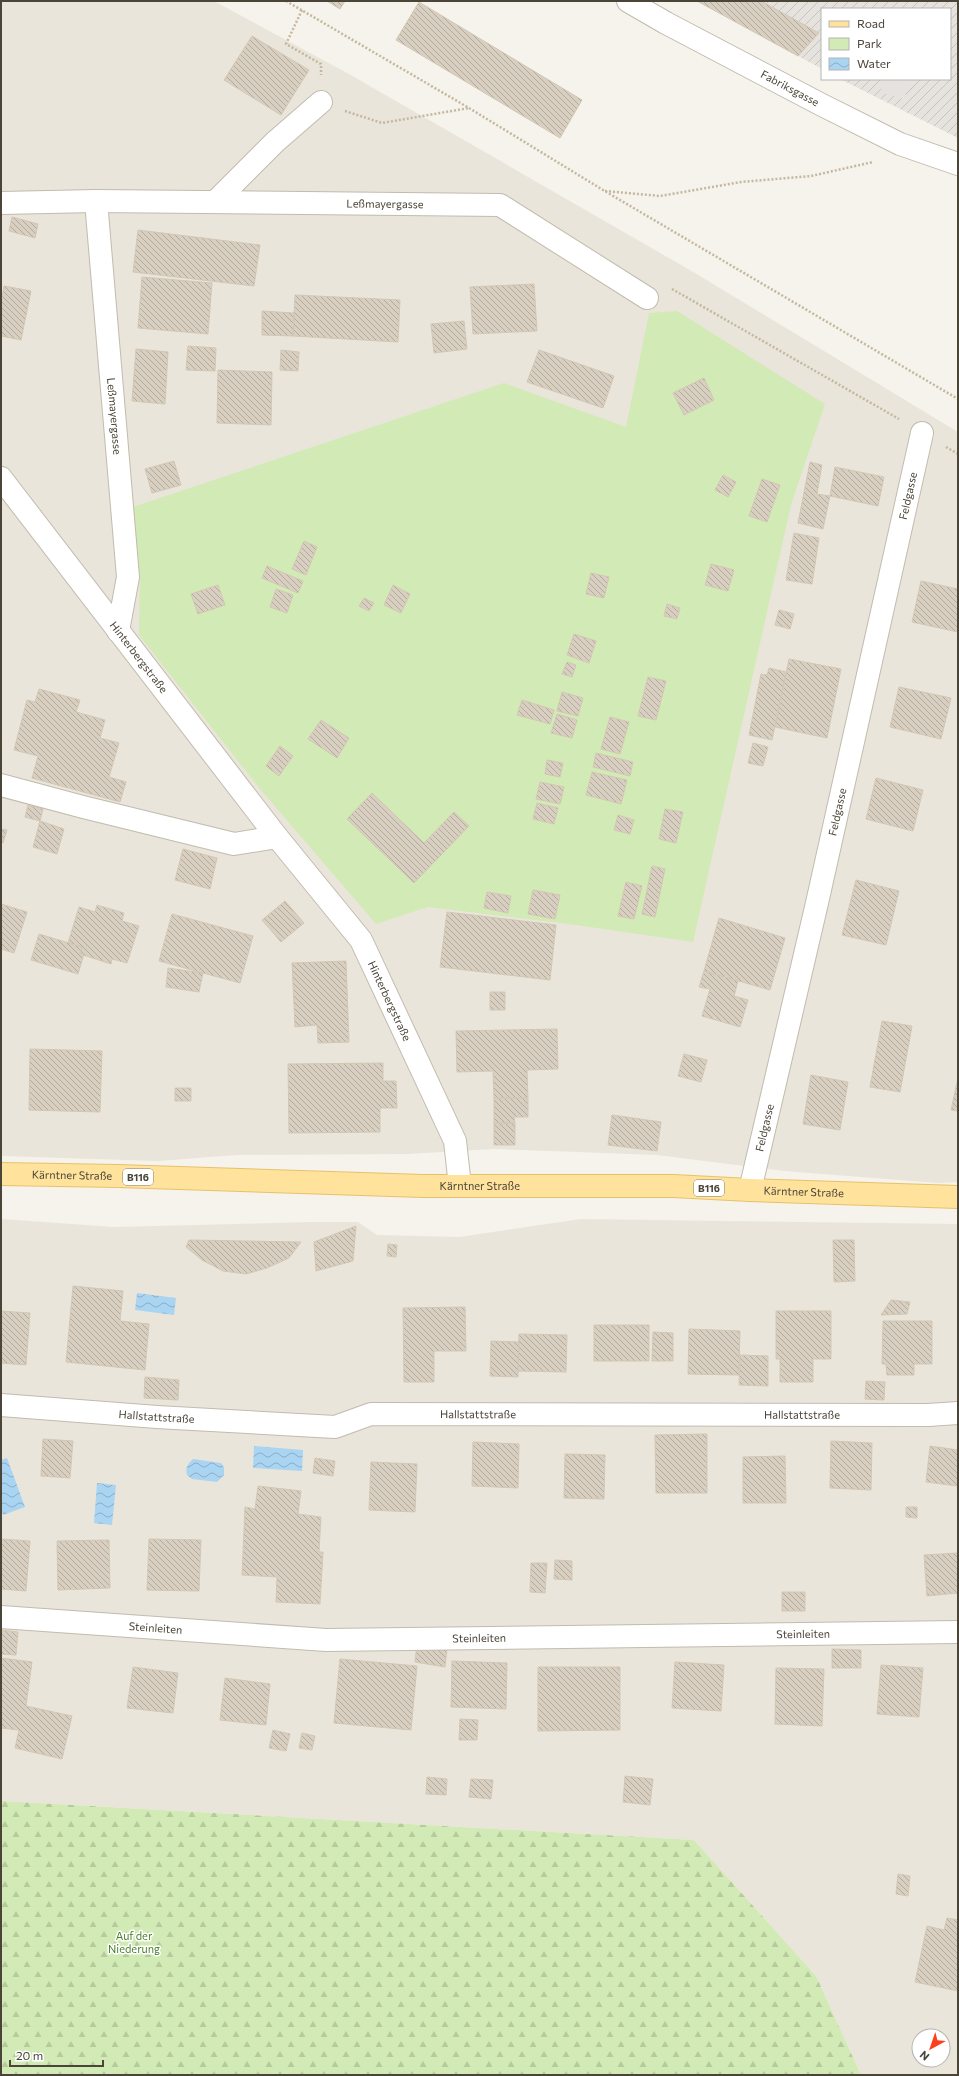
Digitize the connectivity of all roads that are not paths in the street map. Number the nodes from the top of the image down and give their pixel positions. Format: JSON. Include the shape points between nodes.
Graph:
{"nodes":[{"id":1,"x":628,"y":1,"type":"edge"},
{"id":2,"x":321,"y":102,"type":"road end"},
{"id":3,"x":958,"y":164,"type":"edge"},
{"id":4,"x":96,"y":201,"type":"junction"},
{"id":5,"x":215,"y":202,"type":"junction"},
{"id":6,"x":1,"y":203,"type":"edge"},
{"id":7,"x":648,"y":298,"type":"road end"},
{"id":8,"x":922,"y":433,"type":"road end"},
{"id":9,"x":1,"y":478,"type":"edge"},
{"id":10,"x":118,"y":631,"type":"junction"},
{"id":11,"x":1,"y":785,"type":"edge"},
{"id":12,"x":277,"y":837,"type":"junction"},
{"id":13,"x":1,"y":1174,"type":"edge"},
{"id":14,"x":460,"y":1186,"type":"junction"},
{"id":15,"x":750,"y":1190,"type":"junction"},
{"id":16,"x":958,"y":1196,"type":"edge"},
{"id":17,"x":1,"y":1405,"type":"edge"},
{"id":18,"x":958,"y":1413,"type":"edge"},
{"id":19,"x":1,"y":1617,"type":"edge"},
{"id":20,"x":958,"y":1632,"type":"edge"}],
"edges":[{"from":1,"to":3,"type":"street","name":"Fabriksgasse","via":[[822,105],[911,149]]},
{"from":2,"to":5,"type":"street","via":[[275,142]]},
{"from":4,"to":5,"type":"street","name":"Leßmayergasse"},
{"from":4,"to":6,"type":"street","name":"Leßmayergasse"},
{"from":4,"to":10,"type":"street","name":"Leßmayergasse","via":[[128,577]]},
{"from":5,"to":7,"type":"street","name":"Leßmayergasse","via":[[500,205]]},
{"from":8,"to":15,"type":"street","name":"Feldgasse"},
{"from":9,"to":10,"type":"street","name":"Hinterbergstraße"},
{"from":10,"to":12,"type":"street","name":"Hinterbergstraße"},
{"from":11,"to":12,"type":"street","via":[[234,844]]},
{"from":12,"to":14,"type":"street","name":"Hinterbergstraße","via":[[361,940],[455,1142]]},
{"from":13,"to":14,"type":"main road","name":"Kärntner Straße","number":"B116"},
{"from":14,"to":15,"type":"main road","name":"Kärntner Straße","number":"B116","via":[[673,1186]]},
{"from":15,"to":16,"type":"main road","name":"Kärntner Straße","number":"B116"},
{"from":17,"to":18,"type":"street","name":"Hallstattstraße","via":[[334,1427],[371,1414]]},
{"from":19,"to":20,"type":"street","name":"Steinleiten","via":[[326,1640]]}]}
